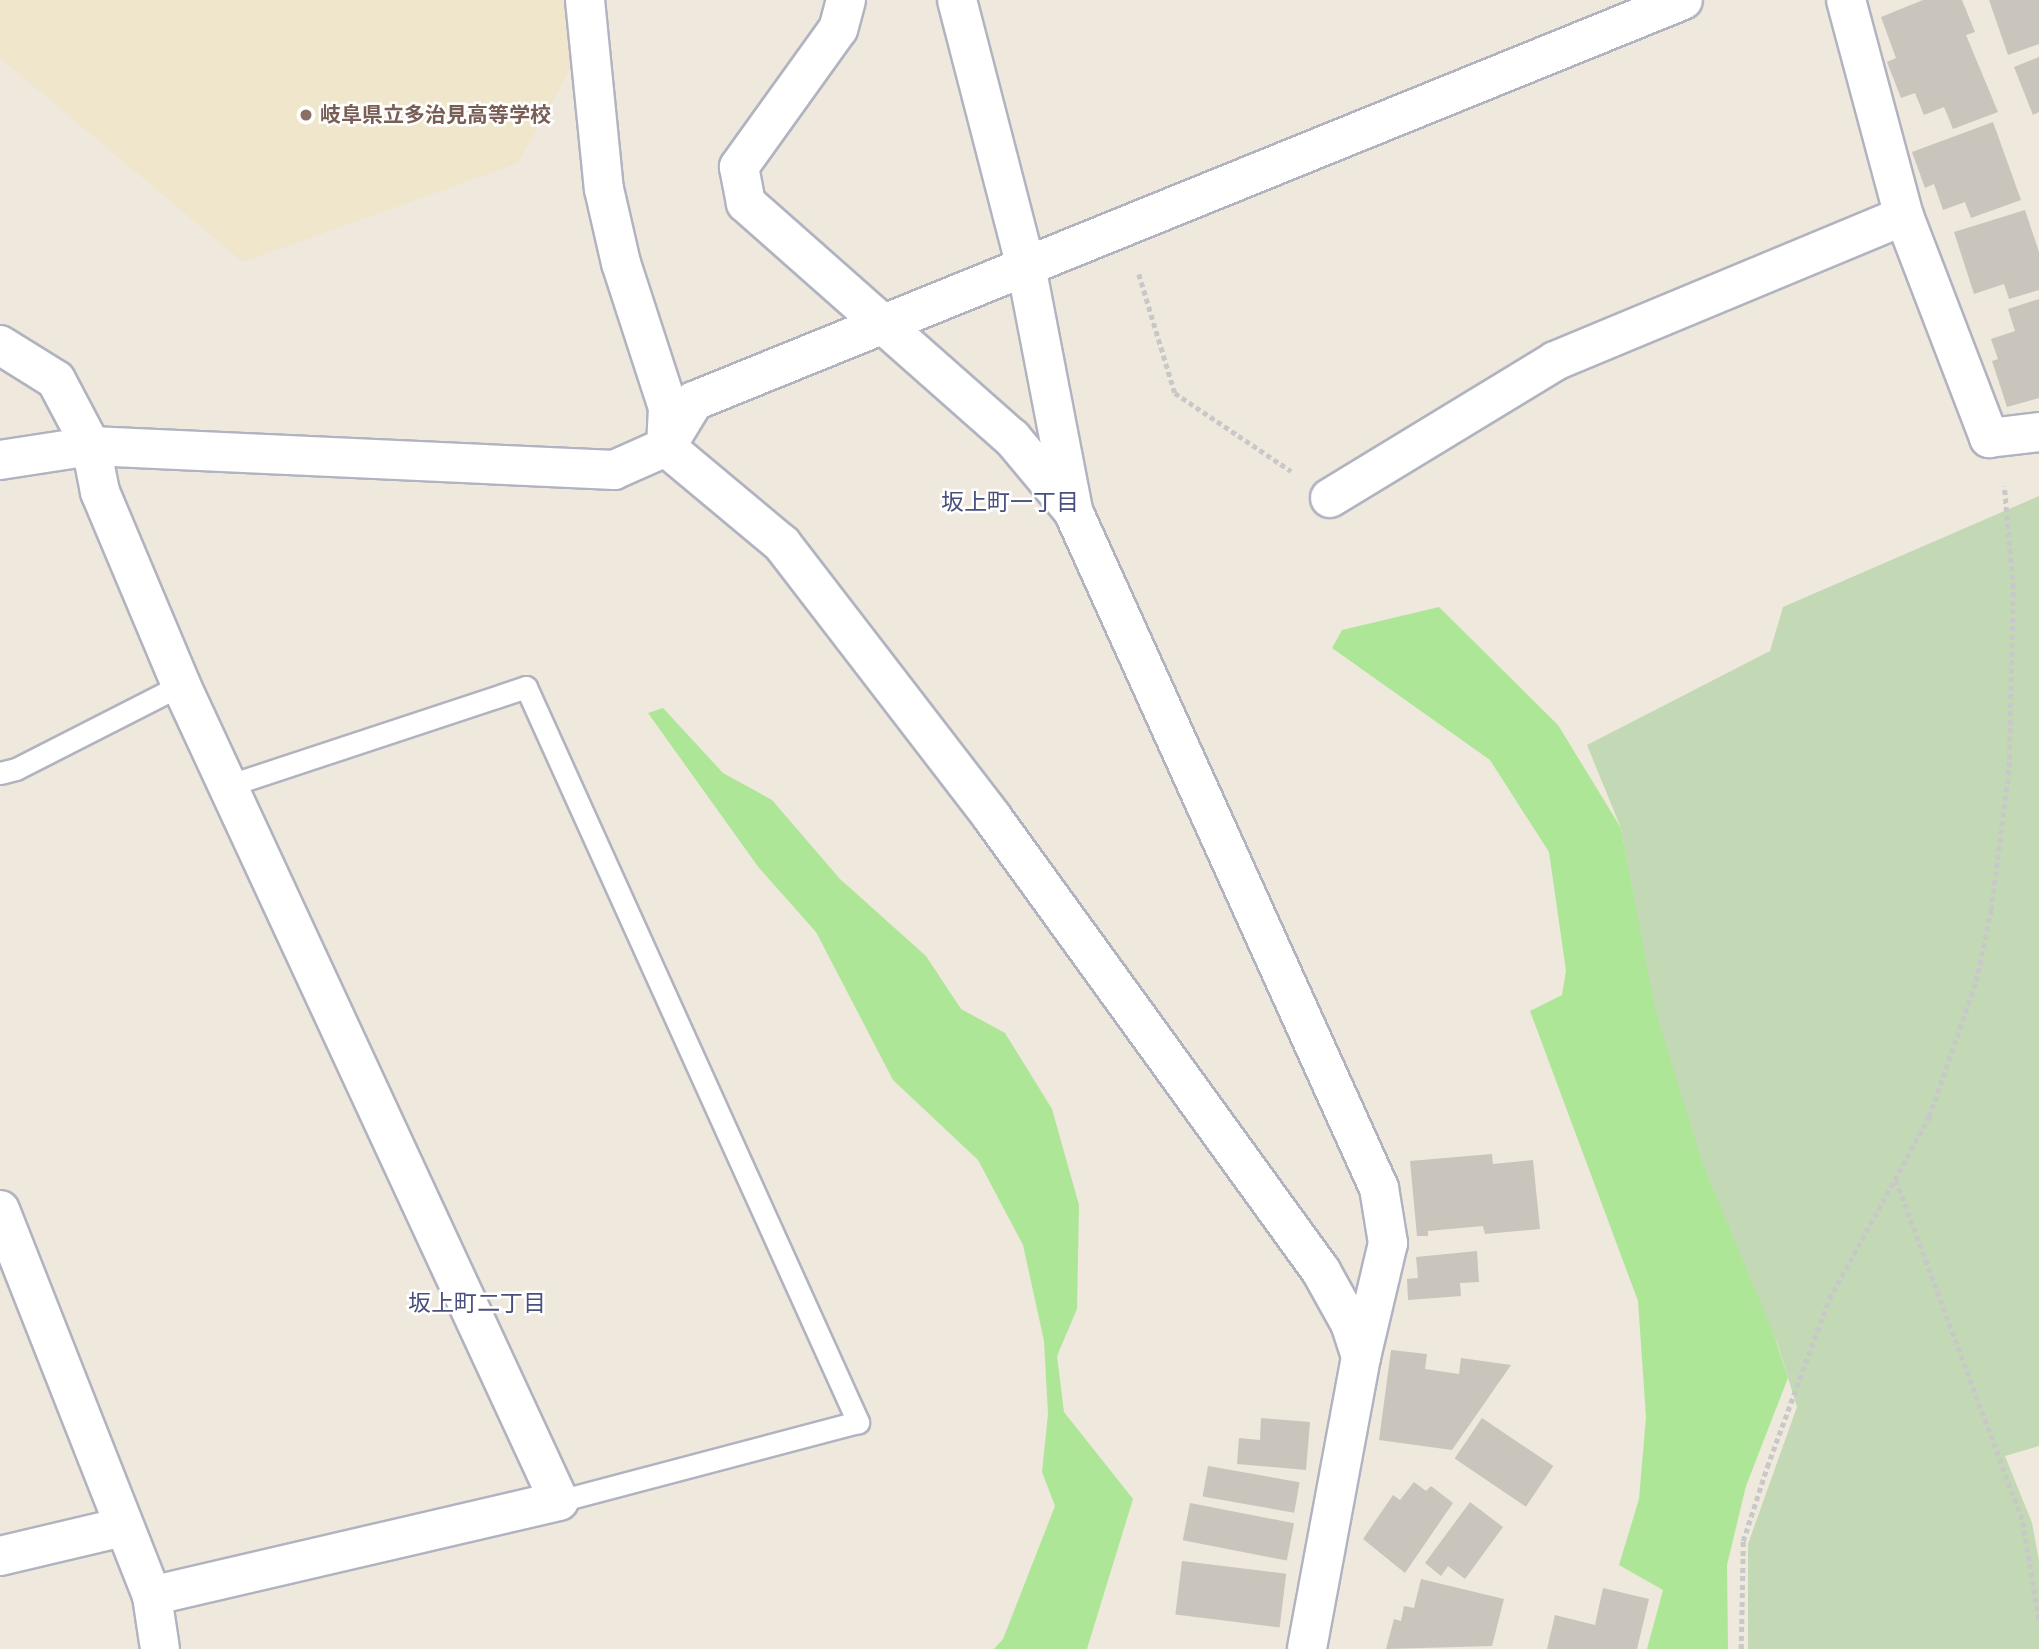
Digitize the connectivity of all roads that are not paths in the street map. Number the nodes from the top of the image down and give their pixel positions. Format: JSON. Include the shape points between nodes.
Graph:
{"nodes":[{"id":1,"x":585,"y":0,"type":"edge"},
{"id":2,"x":846,"y":0,"type":"edge"},
{"id":3,"x":957,"y":0,"type":"edge"},
{"id":4,"x":1684,"y":0,"type":"edge"},
{"id":5,"x":1846,"y":0,"type":"edge"},
{"id":6,"x":1904,"y":216,"type":"junction"},
{"id":7,"x":1026,"y":266,"type":"junction"},
{"id":8,"x":881,"y":325,"type":"junction"},
{"id":9,"x":0,"y":345,"type":"edge"},
{"id":10,"x":2039,"y":432,"type":"edge"},
{"id":11,"x":91,"y":446,"type":"junction"},
{"id":12,"x":666,"y":447,"type":"junction"},
{"id":13,"x":0,"y":460,"type":"edge"},
{"id":14,"x":1330,"y":498,"type":"road end"},
{"id":15,"x":1073,"y":511,"type":"junction"},
{"id":16,"x":181,"y":685,"type":"junction"},
{"id":17,"x":0,"y":773,"type":"edge"},
{"id":18,"x":227,"y":786,"type":"junction"},
{"id":19,"x":0,"y":1209,"type":"edge"},
{"id":20,"x":1361,"y":1357,"type":"junction"},
{"id":21,"x":559,"y":1502,"type":"junction"},
{"id":22,"x":123,"y":1527,"type":"junction"},
{"id":23,"x":0,"y":1556,"type":"edge"},
{"id":24,"x":152,"y":1596,"type":"junction"},
{"id":25,"x":160,"y":1649,"type":"edge"},
{"id":26,"x":1307,"y":1649,"type":"edge"}],
"edges":[{"from":1,"to":12,"type":"street","via":[[604,188],[621,263],[668,408]]},
{"from":2,"to":8,"type":"street","via":[[838,29],[740,167],[746,203]]},
{"from":3,"to":7,"type":"street"},
{"from":4,"to":7,"type":"street"},
{"from":5,"to":6,"type":"street"},
{"from":6,"to":10,"type":"street","via":[[1989,438]]},
{"from":6,"to":14,"type":"street","via":[[1555,360]]},
{"from":7,"to":8,"type":"street"},
{"from":7,"to":15,"type":"street"},
{"from":8,"to":12,"type":"street","via":[[694,401]]},
{"from":8,"to":15,"type":"street","via":[[1012,438]]},
{"from":9,"to":11,"type":"street","via":[[56,380]]},
{"from":11,"to":12,"type":"street","via":[[614,470]]},
{"from":11,"to":13,"type":"street"},
{"from":11,"to":16,"type":"street","via":[[100,492]]},
{"from":12,"to":20,"type":"street","via":[[782,544],[992,817],[1321,1271],[1350,1323]]},
{"from":15,"to":20,"type":"street","via":[[1379,1188],[1388,1242]]},
{"from":16,"to":17,"type":"lane"},
{"from":16,"to":18,"type":"street"},
{"from":18,"to":21,"type":"street"},
{"from":18,"to":21,"type":"lane","via":[[526,687],[858,1422]]},
{"from":19,"to":22,"type":"street"},
{"from":20,"to":26,"type":"street"},
{"from":21,"to":24,"type":"street"},
{"from":22,"to":23,"type":"street"},
{"from":22,"to":24,"type":"street"},
{"from":24,"to":25,"type":"street"}]}
